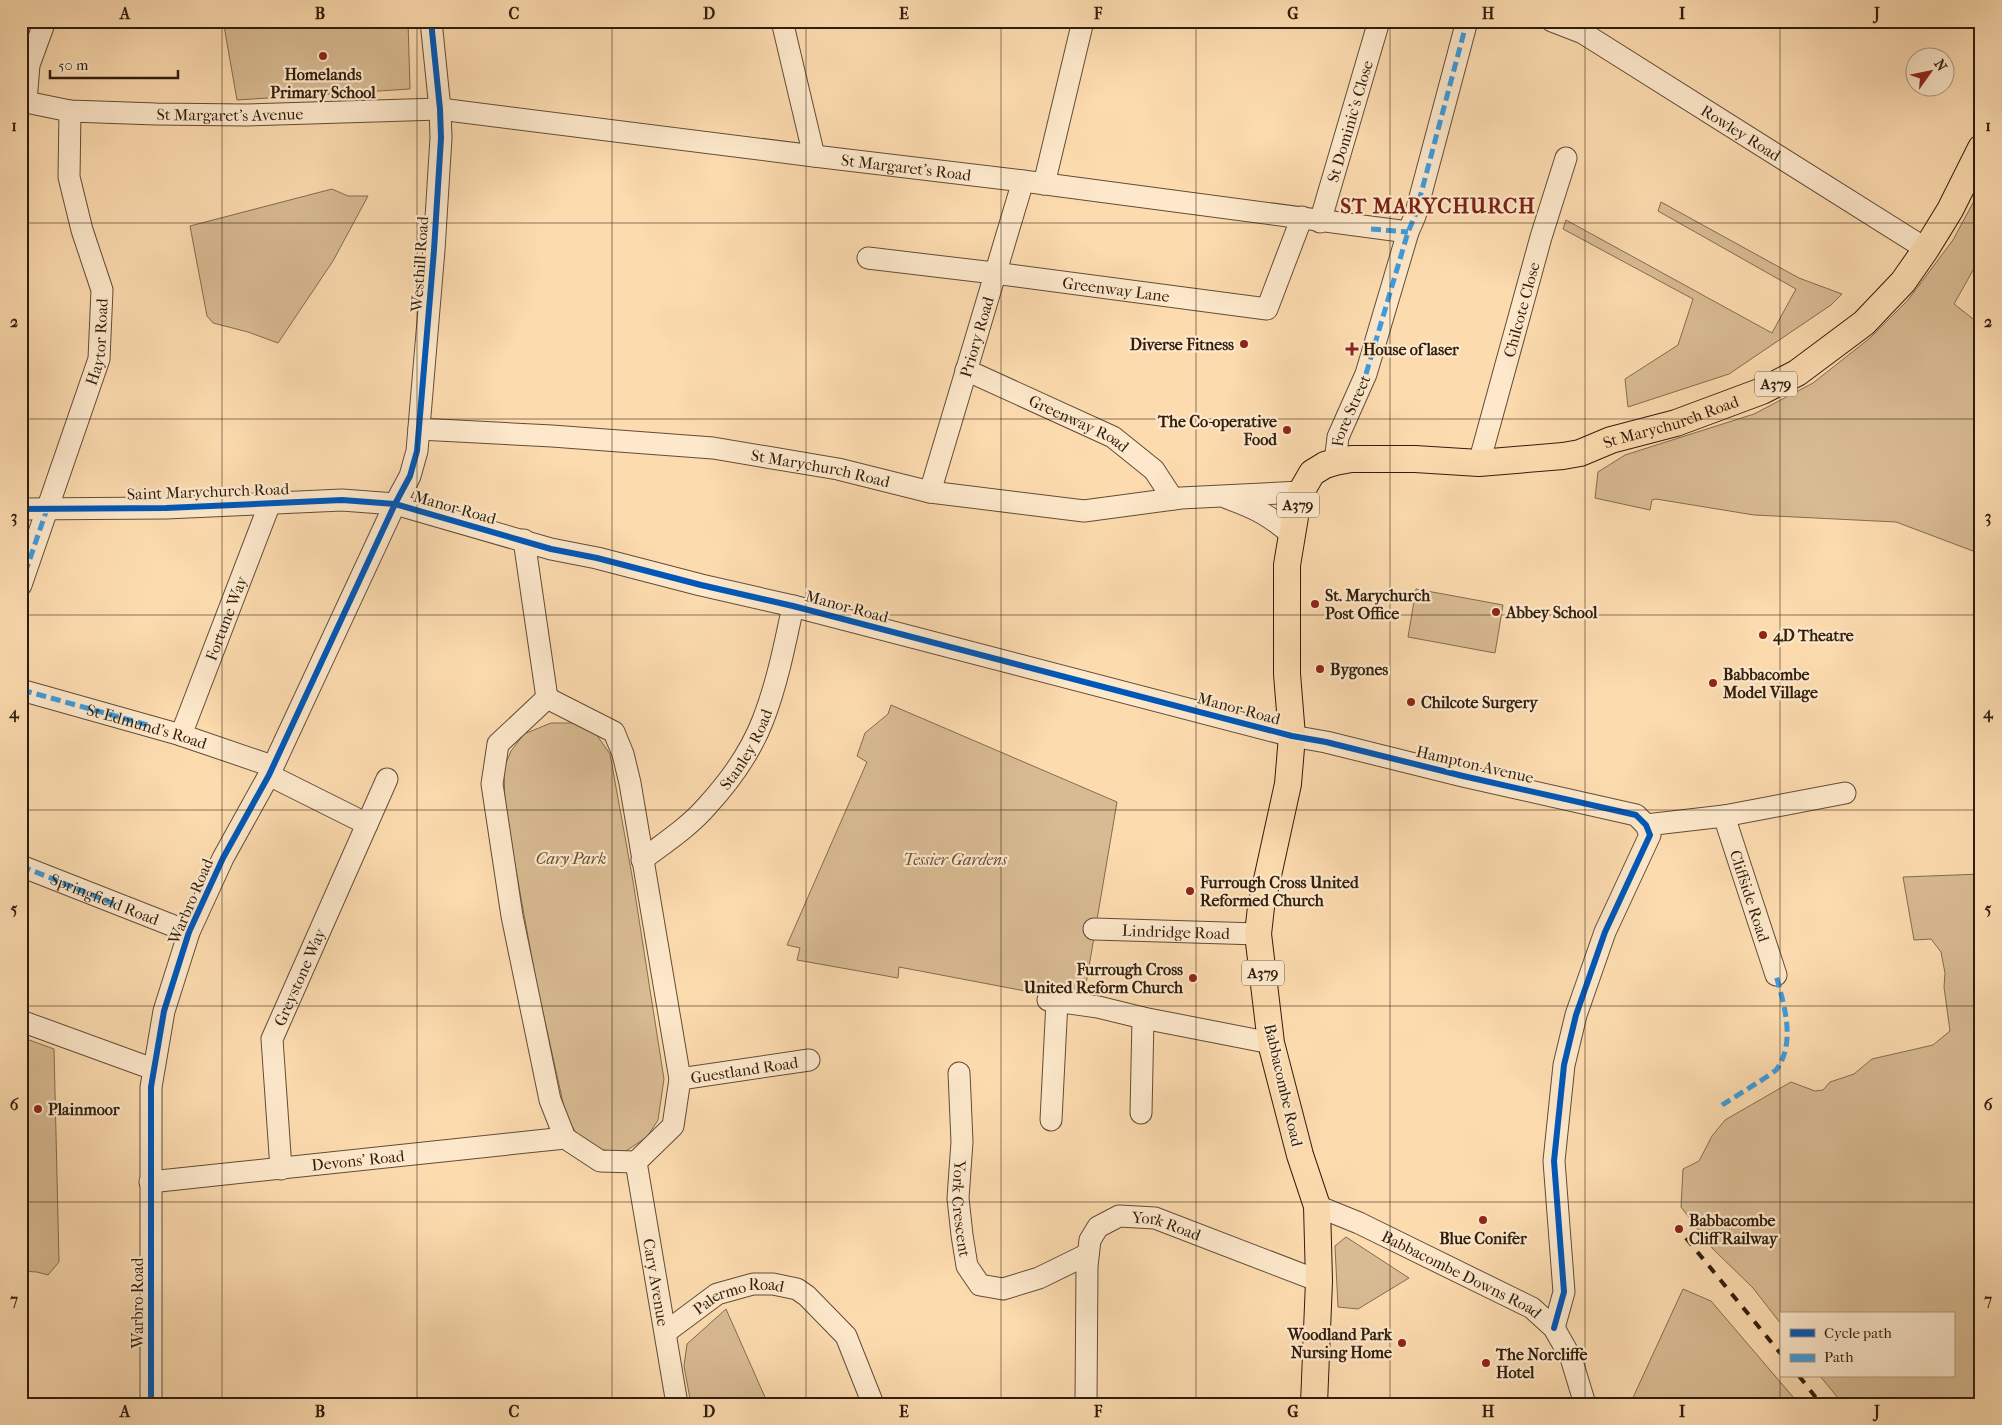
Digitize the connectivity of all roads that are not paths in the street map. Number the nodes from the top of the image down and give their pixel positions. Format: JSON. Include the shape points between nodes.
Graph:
{"nodes":[{"id":1,"x":46,"y":21,"type":"edge"},
{"id":2,"x":431,"y":21,"type":"edge"},
{"id":3,"x":782,"y":21,"type":"edge"},
{"id":4,"x":1083,"y":21,"type":"edge"},
{"id":5,"x":1379,"y":21,"type":"edge"},
{"id":6,"x":1467,"y":21,"type":"edge"},
{"id":7,"x":1552,"y":21,"type":"edge"},
{"id":8,"x":23,"y":102,"type":"edge"},
{"id":9,"x":440,"y":109,"type":"junction"},
{"id":10,"x":70,"y":111,"type":"junction"},
{"id":11,"x":1981,"y":148,"type":"edge"},
{"id":12,"x":814,"y":156,"type":"junction"},
{"id":13,"x":1566,"y":158,"type":"dead end"},
{"id":14,"x":1023,"y":181,"type":"junction"},
{"id":15,"x":1044,"y":184,"type":"junction"},
{"id":16,"x":1311,"y":219,"type":"junction"},
{"id":17,"x":1408,"y":232,"type":"junction"},
{"id":18,"x":1926,"y":249,"type":"junction"},
{"id":19,"x":868,"y":258,"type":"dead end"},
{"id":20,"x":994,"y":273,"type":"junction"},
{"id":21,"x":966,"y":370,"type":"junction"},
{"id":22,"x":419,"y":429,"type":"junction"},
{"id":23,"x":1335,"y":462,"type":"junction"},
{"id":24,"x":1479,"y":463,"type":"junction"},
{"id":25,"x":930,"y":492,"type":"junction"},
{"id":26,"x":1301,"y":492,"type":"junction"},
{"id":27,"x":1220,"y":496,"type":"junction"},
{"id":28,"x":1173,"y":499,"type":"junction"},
{"id":29,"x":270,"y":503,"type":"junction"},
{"id":30,"x":395,"y":504,"type":"junction"},
{"id":31,"x":47,"y":508,"type":"junction"},
{"id":32,"x":21,"y":509,"type":"edge"},
{"id":33,"x":1293,"y":536,"type":"junction"},
{"id":34,"x":524,"y":540,"type":"junction"},
{"id":35,"x":23,"y":579,"type":"edge"},
{"id":36,"x":793,"y":606,"type":"junction"},
{"id":37,"x":21,"y":690,"type":"edge"},
{"id":38,"x":547,"y":698,"type":"junction"},
{"id":39,"x":181,"y":735,"type":"junction"},
{"id":40,"x":1292,"y":736,"type":"junction"},
{"id":41,"x":270,"y":771,"type":"junction"},
{"id":42,"x":387,"y":780,"type":"dead end"},
{"id":43,"x":1845,"y":793,"type":"dead end"},
{"id":44,"x":1724,"y":816,"type":"junction"},
{"id":45,"x":366,"y":824,"type":"junction"},
{"id":46,"x":1646,"y":825,"type":"junction"},
{"id":47,"x":642,"y":860,"type":"junction"},
{"id":48,"x":21,"y":866,"type":"edge"},
{"id":49,"x":1094,"y":929,"type":"dead end"},
{"id":50,"x":189,"y":932,"type":"junction"},
{"id":51,"x":1258,"y":934,"type":"junction"},
{"id":52,"x":1776,"y":976,"type":"dead end"},
{"id":53,"x":1142,"y":1018,"type":"junction"},
{"id":54,"x":21,"y":1021,"type":"edge"},
{"id":55,"x":1271,"y":1043,"type":"junction"},
{"id":56,"x":809,"y":1060,"type":"dead end"},
{"id":57,"x":153,"y":1069,"type":"junction"},
{"id":58,"x":959,"y":1073,"type":"dead end"},
{"id":59,"x":680,"y":1079,"type":"junction"},
{"id":60,"x":1141,"y":1113,"type":"dead end"},
{"id":61,"x":1051,"y":1120,"type":"dead end"},
{"id":62,"x":565,"y":1138,"type":"junction"},
{"id":63,"x":636,"y":1162,"type":"junction"},
{"id":64,"x":281,"y":1169,"type":"junction"},
{"id":65,"x":150,"y":1182,"type":"junction"},
{"id":66,"x":1318,"y":1206,"type":"junction"},
{"id":67,"x":1088,"y":1254,"type":"junction"},
{"id":68,"x":1319,"y":1281,"type":"junction"},
{"id":69,"x":1554,"y":1328,"type":"junction"},
{"id":70,"x":666,"y":1332,"type":"junction"},
{"id":71,"x":151,"y":1404,"type":"edge"},
{"id":72,"x":677,"y":1404,"type":"edge"},
{"id":73,"x":873,"y":1404,"type":"edge"},
{"id":74,"x":1086,"y":1404,"type":"edge"},
{"id":75,"x":1314,"y":1404,"type":"edge"},
{"id":76,"x":1585,"y":1404,"type":"edge"}],
"edges":[{"from":1,"to":8,"type":"street","via":[[29,65]]},
{"from":2,"to":9,"type":"street","name":"Westhill Road"},
{"from":3,"to":12,"type":"street"},
{"from":4,"to":15,"type":"street"},
{"from":5,"to":16,"type":"street","name":"St Dominic's Close"},
{"from":6,"to":17,"type":"street","name":"Fore Street"},
{"from":7,"to":18,"type":"street","name":"Rowley Road","via":[[1583,33]]},
{"from":8,"to":10,"type":"street","name":"St Margaret's Avenue"},
{"from":9,"to":10,"type":"street","name":"St Margaret's Avenue","via":[[246,115]]},
{"from":9,"to":12,"type":"street","name":"St Margaret's Road"},
{"from":9,"to":22,"type":"street","name":"Westhill Road","via":[[434,250]]},
{"from":10,"to":31,"type":"street","name":"Haytor Road","via":[[69,177],[102,290],[99,359]]},
{"from":11,"to":18,"type":"main road","name":"St Marychurch Road","number":"A379"},
{"from":12,"to":14,"type":"street","name":"St Margaret's Road"},
{"from":13,"to":24,"type":"street","name":"Chilcote Close"},
{"from":14,"to":15,"type":"street","name":"St Margaret's Road"},
{"from":14,"to":20,"type":"street","name":"Priory Road"},
{"from":15,"to":16,"type":"street","name":"St Margaret's Road"},
{"from":16,"to":17,"type":"street","name":"St Margaret's Road"},
{"from":16,"to":20,"type":"street","name":"Greenway Lane","via":[[1267,309]]},
{"from":17,"to":23,"type":"street","name":"Fore Street","via":[[1366,374],[1338,437]]},
{"from":18,"to":24,"type":"main road","name":"St Marychurch Road","number":"A379","via":[[1903,282],[1864,323],[1797,372],[1762,391],[1676,423],[1611,440],[1580,453]]},
{"from":19,"to":20,"type":"street","name":"Greenway Lane"},
{"from":20,"to":21,"type":"street","name":"Priory Road"},
{"from":21,"to":25,"type":"street","name":"Priory Road"},
{"from":21,"to":28,"type":"street","name":"Greenway Road","via":[[1113,437],[1154,470]]},
{"from":22,"to":25,"type":"street","name":"St Marychurch Road","via":[[713,448],[838,469]]},
{"from":22,"to":30,"type":"street","name":"Westhill Road","via":[[410,476]]},
{"from":23,"to":24,"type":"main road","name":"St Marychurch Road","number":"A379","via":[[1415,459]]},
{"from":23,"to":26,"type":"main road","name":"Fore Street","number":"A379","via":[[1312,473]]},
{"from":25,"to":28,"type":"street","name":"St Marychurch Road","via":[[1084,511]]},
{"from":26,"to":27,"type":"street","name":"St Marychurch Road"},
{"from":26,"to":33,"type":"main road","name":"Fore Street","number":"A379"},
{"from":27,"to":28,"type":"street","name":"St Marychurch Road"},
{"from":27,"to":33,"type":"street","name":"St Marychurch Road","via":[[1258,509]]},
{"from":29,"to":30,"type":"street","name":"Saint Marychurch Road","via":[[342,500]]},
{"from":29,"to":31,"type":"street","name":"Saint Marychurch Road","via":[[166,508]]},
{"from":29,"to":39,"type":"street","name":"Fortune Way"},
{"from":30,"to":34,"type":"street","name":"Manor Road"},
{"from":30,"to":41,"type":"street","name":"Warbro Road"},
{"from":31,"to":32,"type":"street","name":"Saint Marychurch Road"},
{"from":31,"to":35,"type":"street","name":"Haytor Road"},
{"from":33,"to":40,"type":"main road","name":"Fore Street","number":"A379","via":[[1287,564],[1287,674]]},
{"from":34,"to":36,"type":"street","name":"Manor Road"},
{"from":34,"to":38,"type":"street"},
{"from":36,"to":40,"type":"street","name":"Manor Road"},
{"from":36,"to":47,"type":"street","name":"Stanley Road","via":[[782,660],[763,721],[745,754],[706,807]]},
{"from":37,"to":39,"type":"street","name":"St Edmund's Road"},
{"from":38,"to":47,"type":"street","via":[[614,732],[630,783]]},
{"from":38,"to":62,"type":"street","via":[[498,744],[492,784],[512,916],[550,1100]]},
{"from":39,"to":41,"type":"street","name":"St Edmund's Road"},
{"from":40,"to":46,"type":"street","name":"Hampton Avenue","via":[[1636,815]]},
{"from":40,"to":51,"type":"main road","name":"Babbacombe Road","number":"A379","via":[[1288,784]]},
{"from":41,"to":45,"type":"street"},
{"from":41,"to":50,"type":"street","name":"Warbro Road","via":[[223,858]]},
{"from":42,"to":45,"type":"street","name":"Greystone Way"},
{"from":43,"to":44,"type":"street"},
{"from":44,"to":46,"type":"street"},
{"from":44,"to":52,"type":"street","name":"Cliffside Road"},
{"from":45,"to":64,"type":"street","name":"Greystone Way","via":[[272,1039]]},
{"from":46,"to":69,"type":"street","via":[[1650,836],[1605,932],[1576,1015],[1564,1065],[1554,1162],[1564,1292]]},
{"from":47,"to":59,"type":"street"},
{"from":48,"to":50,"type":"street","name":"Springfield Road"},
{"from":49,"to":51,"type":"street","name":"Lindridge Road"},
{"from":50,"to":57,"type":"street","name":"Warbro Road","via":[[164,1011]]},
{"from":51,"to":55,"type":"main road","name":"Babbacombe Road","number":"A379"},
{"from":53,"to":55,"type":"street"},
{"from":53,"to":60,"type":"street"},
{"from":53,"to":61,"type":"street","via":[[1052,1000]]},
{"from":54,"to":57,"type":"street"},
{"from":55,"to":66,"type":"main road","name":"Babbacombe Road","number":"A379","via":[[1300,1154]]},
{"from":56,"to":59,"type":"street","name":"Guestland Road"},
{"from":57,"to":65,"type":"street","name":"Warbro Road"},
{"from":58,"to":67,"type":"street","name":"York Crescent","via":[[962,1142],[958,1198],[967,1266],[980,1285],[1003,1289],[1039,1278]]},
{"from":59,"to":63,"type":"street","via":[[673,1126]]},
{"from":62,"to":63,"type":"street","via":[[600,1161]]},
{"from":62,"to":64,"type":"street","name":"Devons' Road"},
{"from":63,"to":70,"type":"street","name":"Cary Avenue"},
{"from":64,"to":65,"type":"street","name":"Devons' Road"},
{"from":65,"to":71,"type":"street","name":"Warbro Road"},
{"from":66,"to":68,"type":"main road","name":"Babbacombe Road","number":"A379"},
{"from":66,"to":69,"type":"street","name":"Babbacombe Downs Road","via":[[1532,1308]]},
{"from":67,"to":68,"type":"street","name":"York Road","via":[[1090,1240],[1098,1227],[1119,1216],[1156,1218]]},
{"from":67,"to":74,"type":"street","name":"York Road"},
{"from":68,"to":75,"type":"main road","name":"Babbacombe Road","number":"A379"},
{"from":69,"to":76,"type":"street","name":"Babbacombe Downs Road","via":[[1571,1358]]},
{"from":70,"to":72,"type":"street","name":"Cary Avenue"},
{"from":70,"to":73,"type":"street","name":"Palermo Road","via":[[718,1294],[753,1284],[797,1289],[846,1336]]}]}
